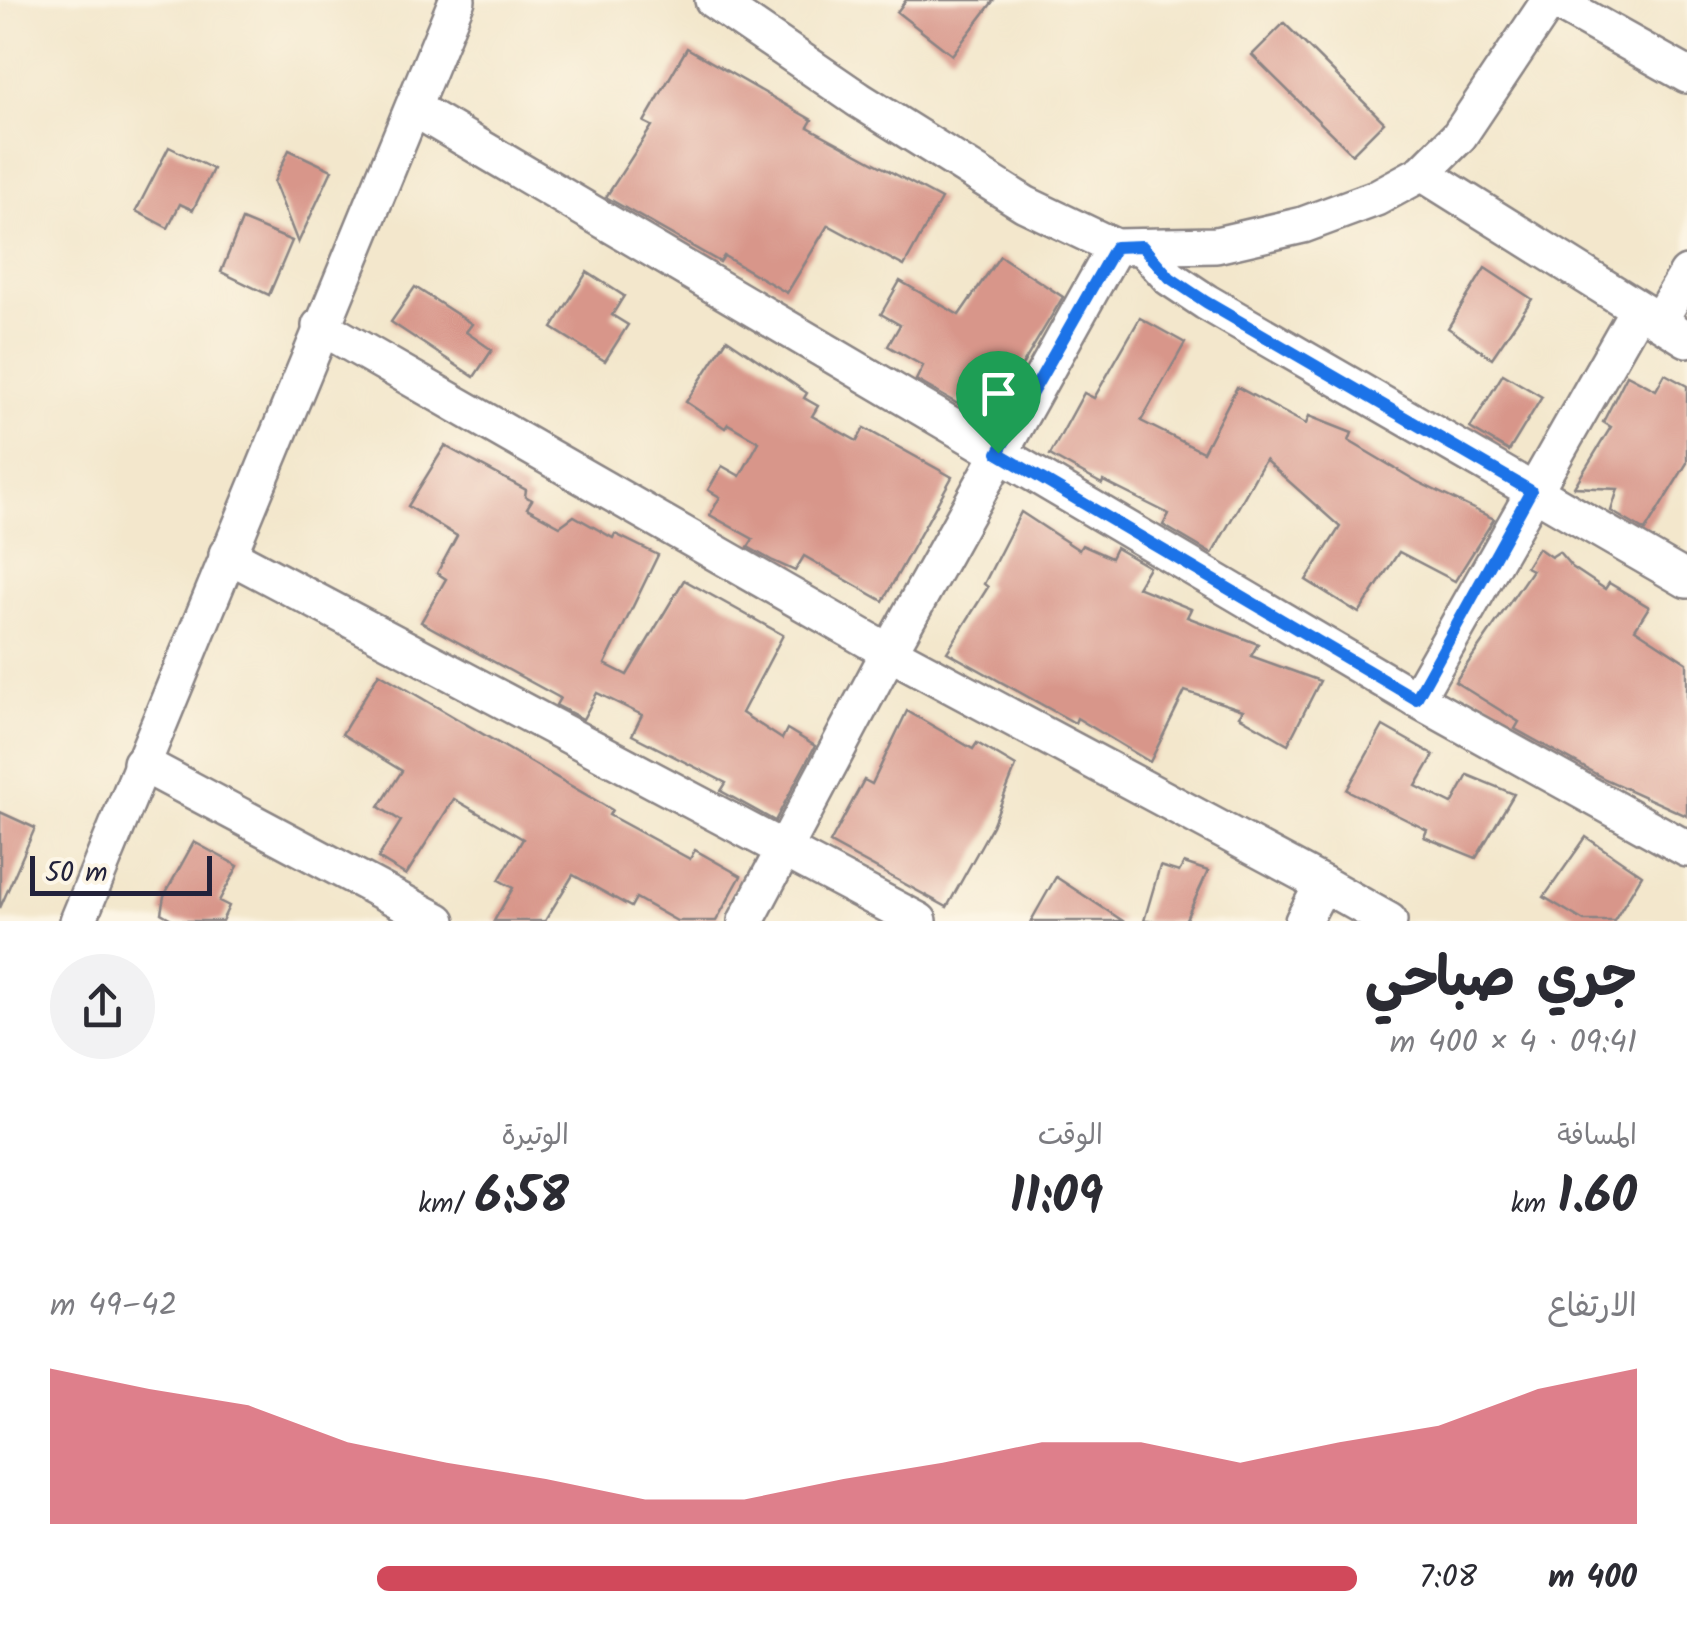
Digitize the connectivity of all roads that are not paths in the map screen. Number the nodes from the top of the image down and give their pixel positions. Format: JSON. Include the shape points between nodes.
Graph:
{"nodes":[{"id":1,"x":456,"y":0,"type":"edge"},
{"id":2,"x":713,"y":0,"type":"edge"},
{"id":3,"x":1552,"y":0,"type":"edge"},
{"id":4,"x":1687,"y":75,"type":"edge"},
{"id":5,"x":415,"y":109,"type":"junction"},
{"id":6,"x":1422,"y":173,"type":"junction"},
{"id":7,"x":1128,"y":247,"type":"junction"},
{"id":8,"x":1687,"y":274,"type":"edge"},
{"id":9,"x":1661,"y":323,"type":"edge"},
{"id":10,"x":320,"y":326,"type":"junction"},
{"id":11,"x":998,"y":453,"type":"junction"},
{"id":12,"x":1531,"y":491,"type":"junction"},
{"id":13,"x":227,"y":554,"type":"junction"},
{"id":14,"x":1687,"y":580,"type":"edge"},
{"id":15,"x":889,"y":652,"type":"junction"},
{"id":16,"x":1416,"y":699,"type":"junction"},
{"id":17,"x":142,"y":763,"type":"junction"},
{"id":18,"x":785,"y":848,"type":"junction"},
{"id":19,"x":1687,"y":849,"type":"edge"},
{"id":20,"x":1323,"y":884,"type":"junction"},
{"id":21,"x":78,"y":921,"type":"edge"},
{"id":22,"x":438,"y":921,"type":"edge"},
{"id":23,"x":746,"y":921,"type":"edge"},
{"id":24,"x":919,"y":921,"type":"edge"},
{"id":25,"x":1303,"y":921,"type":"edge"},
{"id":26,"x":1389,"y":921,"type":"edge"}],
"edges":[{"from":1,"to":5,"type":"street"},
{"from":2,"to":7,"type":"street","via":[[1025,204],[1066,228]]},
{"from":3,"to":4,"type":"street"},
{"from":3,"to":6,"type":"street","via":[[1459,136]]},
{"from":5,"to":10,"type":"street"},
{"from":5,"to":11,"type":"street"},
{"from":6,"to":7,"type":"street","via":[[1304,225],[1216,245]]},
{"from":6,"to":9,"type":"street"},
{"from":7,"to":11,"type":"street"},
{"from":7,"to":12,"type":"street","via":[[1206,302]]},
{"from":8,"to":9,"type":"street"},
{"from":9,"to":12,"type":"street"},
{"from":10,"to":13,"type":"street"},
{"from":10,"to":15,"type":"street"},
{"from":11,"to":15,"type":"street"},
{"from":11,"to":16,"type":"street"},
{"from":12,"to":14,"type":"street"},
{"from":12,"to":16,"type":"street"},
{"from":13,"to":17,"type":"street"},
{"from":13,"to":18,"type":"street"},
{"from":15,"to":18,"type":"street"},
{"from":15,"to":20,"type":"street"},
{"from":16,"to":19,"type":"street"},
{"from":17,"to":21,"type":"street"},
{"from":17,"to":22,"type":"street"},
{"from":18,"to":23,"type":"street"},
{"from":18,"to":24,"type":"street"},
{"from":20,"to":25,"type":"street"},
{"from":20,"to":26,"type":"street"}]}
